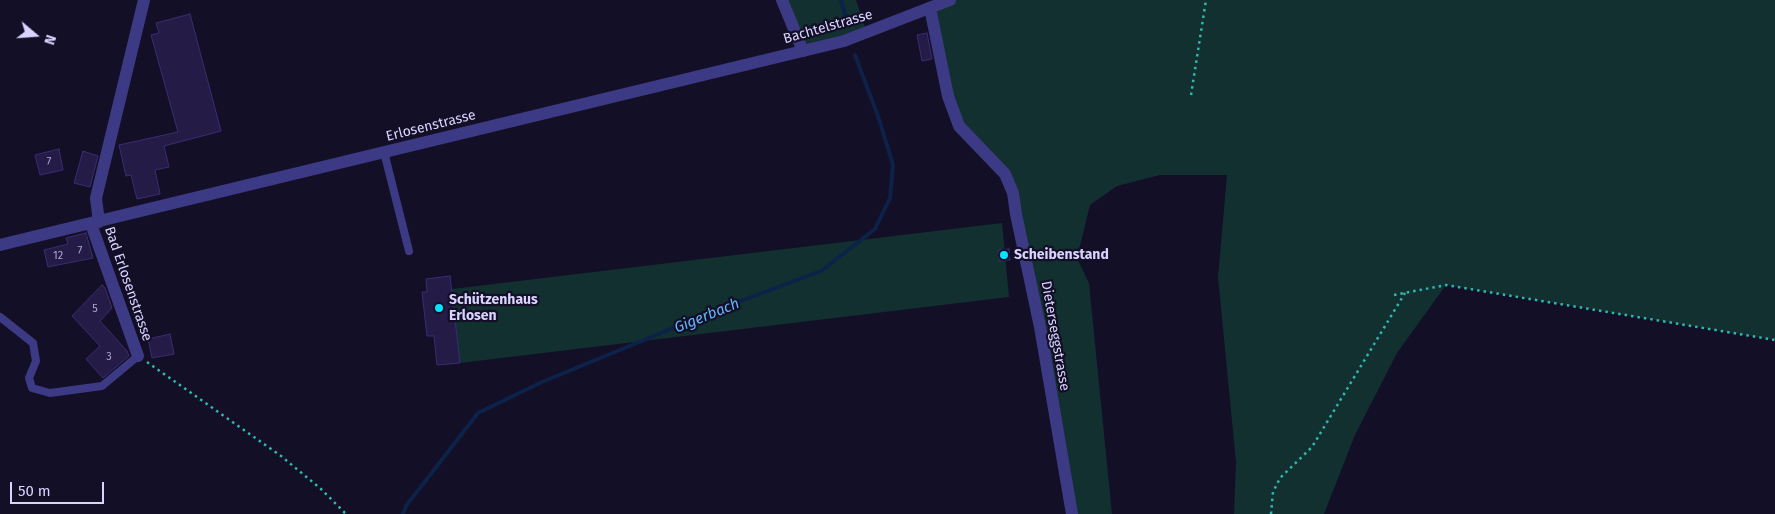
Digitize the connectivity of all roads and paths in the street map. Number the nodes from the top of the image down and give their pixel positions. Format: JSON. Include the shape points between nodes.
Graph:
{"nodes":[{"id":1,"x":144,"y":0,"type":"edge"},
{"id":2,"x":782,"y":0,"type":"edge"},
{"id":3,"x":950,"y":0,"type":"edge"},
{"id":4,"x":1206,"y":0,"type":"edge"},
{"id":5,"x":930,"y":8,"type":"junction"},
{"id":6,"x":803,"y":51,"type":"junction"},
{"id":7,"x":769,"y":59,"type":"joint"},
{"id":8,"x":1190,"y":95,"type":"dead end"},
{"id":9,"x":384,"y":152,"type":"junction"},
{"id":10,"x":95,"y":223,"type":"junction"},
{"id":11,"x":0,"y":245,"type":"edge"},
{"id":12,"x":409,"y":251,"type":"dead end"},
{"id":13,"x":1405,"y":293,"type":"junction"},
{"id":14,"x":1394,"y":295,"type":"dead end"},
{"id":15,"x":0,"y":317,"type":"edge"},
{"id":16,"x":1775,"y":340,"type":"edge"},
{"id":17,"x":138,"y":356,"type":"junction"},
{"id":18,"x":346,"y":514,"type":"edge"},
{"id":19,"x":1072,"y":514,"type":"edge"},
{"id":20,"x":1271,"y":514,"type":"edge"}],
"edges":[{"from":1,"to":10,"type":"street","via":[[96,198]]},
{"from":2,"to":6,"type":"street"},
{"from":3,"to":5,"type":"street","name":"Bachtelstrasse"},
{"from":4,"to":8,"type":"path"},
{"from":5,"to":6,"type":"street","name":"Bachtelstrasse","via":[[867,33]]},
{"from":5,"to":19,"type":"street","name":"Dieterseggstrasse","via":[[948,96],[959,126],[1004,174],[1013,194]]},
{"from":6,"to":7,"type":"street","name":"Bachtelstrasse"},
{"from":7,"to":9,"type":"street","name":"Erlosenstrasse"},
{"from":9,"to":10,"type":"street","name":"Erlosenstrasse"},
{"from":9,"to":12,"type":"lane"},
{"from":10,"to":11,"type":"street","name":"Erlosenstrasse"},
{"from":10,"to":17,"type":"street","name":"Bad Erlosenstrasse"},
{"from":13,"to":14,"type":"path"},
{"from":13,"to":16,"type":"path","via":[[1446,285]]},
{"from":13,"to":20,"type":"path","via":[[1312,447],[1280,478],[1273,492]]},
{"from":15,"to":17,"type":"lane","name":"Bad Erlosenstrasse","via":[[33,343],[36,361],[29,378],[32,388],[50,393],[102,386]]},
{"from":17,"to":18,"type":"path","via":[[281,456],[322,489]]}]}
